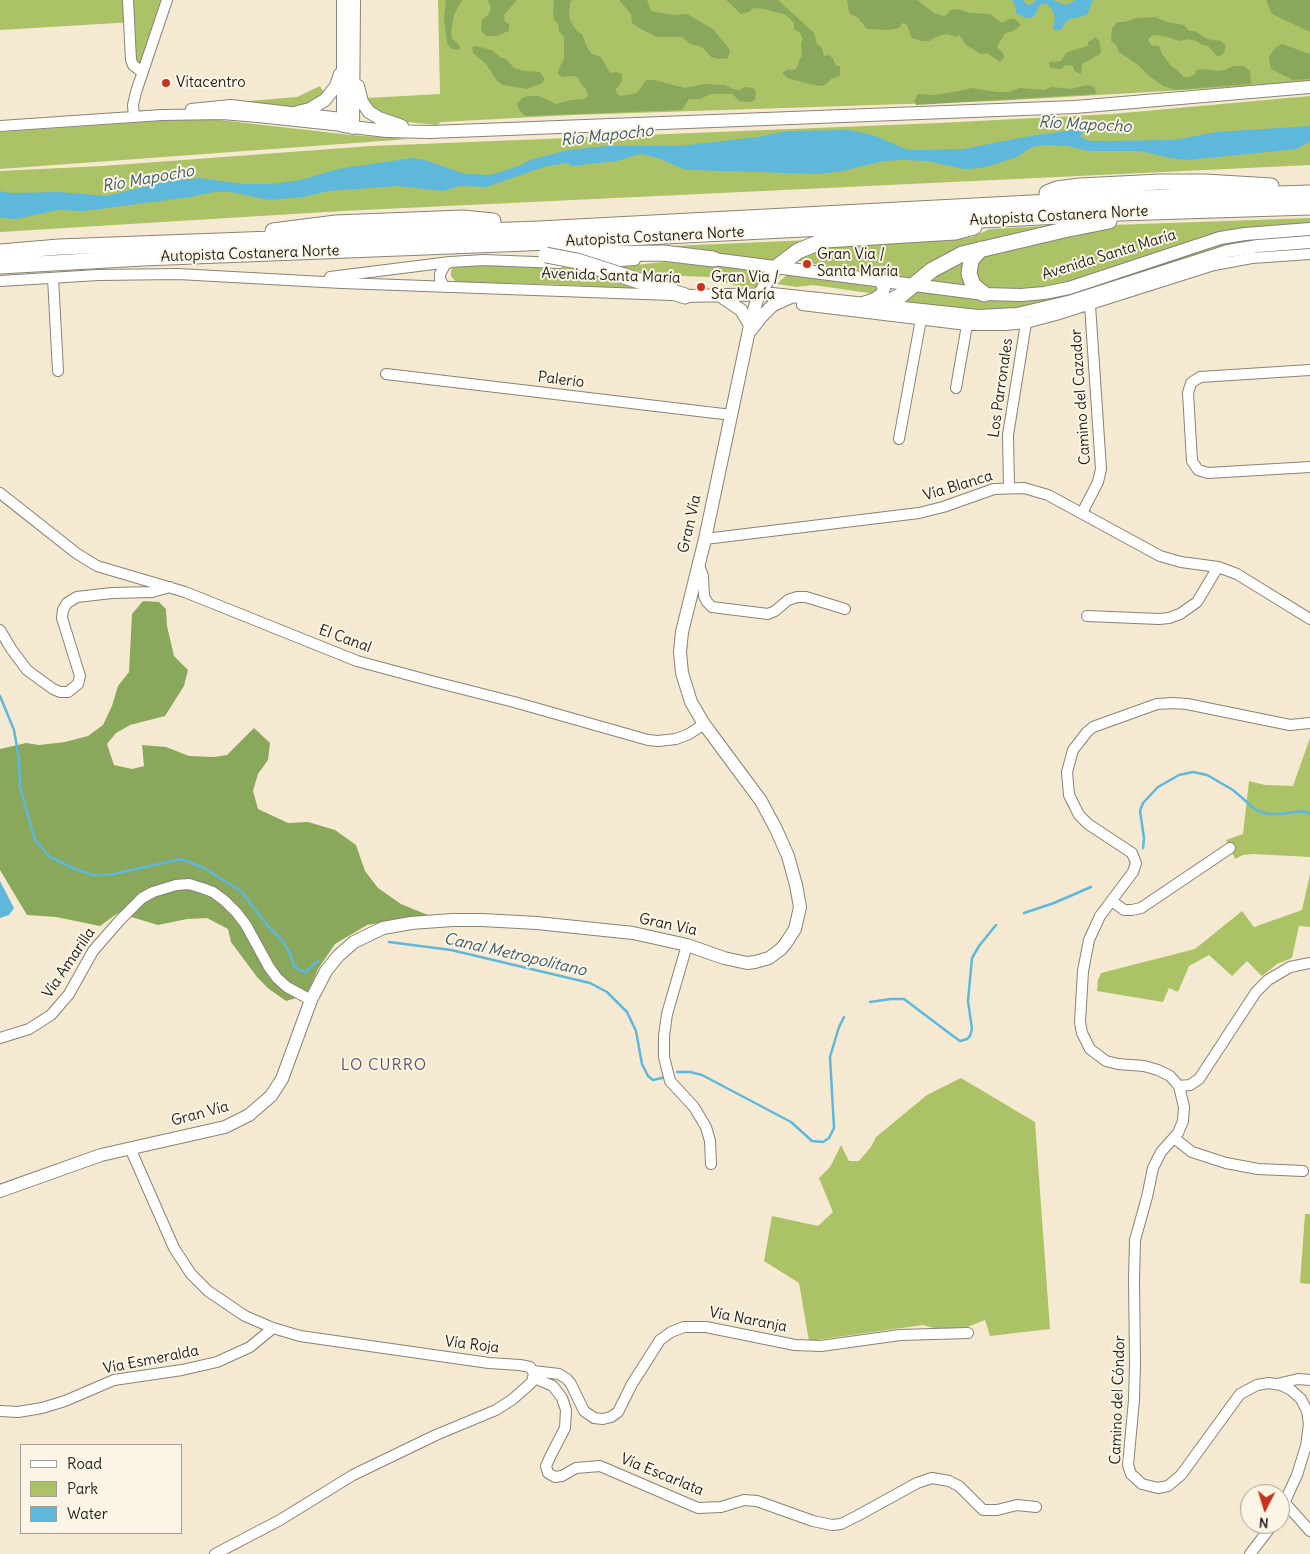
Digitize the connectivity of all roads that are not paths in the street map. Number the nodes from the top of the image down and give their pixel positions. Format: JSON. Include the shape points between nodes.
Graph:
{"nodes":[{"id":1,"x":128,"y":0,"type":"edge"},
{"id":2,"x":167,"y":0,"type":"edge"},
{"id":3,"x":343,"y":0,"type":"edge"},
{"id":4,"x":354,"y":0,"type":"edge"},
{"id":5,"x":344,"y":56,"type":"junction"},
{"id":6,"x":354,"y":64,"type":"junction"},
{"id":7,"x":142,"y":72,"type":"junction"},
{"id":8,"x":1310,"y":87,"type":"edge"},
{"id":9,"x":297,"y":112,"type":"junction"},
{"id":10,"x":168,"y":115,"type":"junction"},
{"id":11,"x":134,"y":117,"type":"junction"},
{"id":12,"x":348,"y":123,"type":"junction"},
{"id":13,"x":0,"y":126,"type":"edge"},
{"id":14,"x":402,"y":126,"type":"junction"},
{"id":15,"x":438,"y":131,"type":"junction"},
{"id":16,"x":1310,"y":192,"type":"edge"},
{"id":17,"x":1048,"y":193,"type":"dead end"},
{"id":18,"x":1310,"y":207,"type":"edge"},
{"id":19,"x":1215,"y":210,"type":"junction"},
{"id":20,"x":493,"y":221,"type":"dead end"},
{"id":21,"x":976,"y":227,"type":"dead end"},
{"id":22,"x":1310,"y":229,"type":"edge"},
{"id":23,"x":223,"y":242,"type":"junction"},
{"id":24,"x":1310,"y":242,"type":"edge"},
{"id":25,"x":462,"y":246,"type":"junction"},
{"id":26,"x":981,"y":249,"type":"junction"},
{"id":27,"x":568,"y":250,"type":"dead end"},
{"id":28,"x":0,"y":252,"type":"edge"},
{"id":29,"x":1310,"y":254,"type":"edge"},
{"id":30,"x":713,"y":259,"type":"junction"},
{"id":31,"x":450,"y":262,"type":"junction"},
{"id":32,"x":0,"y":266,"type":"edge"},
{"id":33,"x":777,"y":267,"type":"junction"},
{"id":34,"x":53,"y":278,"type":"junction"},
{"id":35,"x":289,"y":279,"type":"junction"},
{"id":36,"x":880,"y":280,"type":"junction"},
{"id":37,"x":0,"y":281,"type":"edge"},
{"id":38,"x":914,"y":285,"type":"junction"},
{"id":39,"x":444,"y":286,"type":"junction"},
{"id":40,"x":759,"y":294,"type":"junction"},
{"id":41,"x":984,"y":294,"type":"junction"},
{"id":42,"x":719,"y":295,"type":"junction"},
{"id":43,"x":685,"y":296,"type":"junction"},
{"id":44,"x":798,"y":301,"type":"junction"},
{"id":45,"x":865,"y":305,"type":"junction"},
{"id":46,"x":1090,"y":305,"type":"junction"},
{"id":47,"x":921,"y":319,"type":"junction"},
{"id":48,"x":1026,"y":323,"type":"junction"},
{"id":49,"x":967,"y":325,"type":"junction"},
{"id":50,"x":749,"y":329,"type":"junction"},
{"id":51,"x":1310,"y":370,"type":"edge"},
{"id":52,"x":58,"y":371,"type":"dead end"},
{"id":53,"x":386,"y":374,"type":"dead end"},
{"id":54,"x":956,"y":388,"type":"dead end"},
{"id":55,"x":732,"y":415,"type":"junction"},
{"id":56,"x":899,"y":439,"type":"dead end"},
{"id":57,"x":1310,"y":467,"type":"edge"},
{"id":58,"x":1010,"y":487,"type":"junction"},
{"id":59,"x":0,"y":493,"type":"edge"},
{"id":60,"x":1082,"y":513,"type":"junction"},
{"id":61,"x":705,"y":540,"type":"junction"},
{"id":62,"x":698,"y":563,"type":"junction"},
{"id":63,"x":1218,"y":567,"type":"junction"},
{"id":64,"x":171,"y":587,"type":"junction"},
{"id":65,"x":845,"y":608,"type":"dead end"},
{"id":66,"x":1087,"y":616,"type":"dead end"},
{"id":67,"x":1310,"y":619,"type":"edge"},
{"id":68,"x":0,"y":630,"type":"edge"},
{"id":69,"x":1310,"y":723,"type":"edge"},
{"id":70,"x":704,"y":724,"type":"junction"},
{"id":71,"x":1230,"y":848,"type":"dead end"},
{"id":72,"x":1112,"y":901,"type":"junction"},
{"id":73,"x":687,"y":945,"type":"junction"},
{"id":74,"x":1310,"y":963,"type":"edge"},
{"id":75,"x":311,"y":1000,"type":"junction"},
{"id":76,"x":0,"y":1038,"type":"edge"},
{"id":77,"x":1179,"y":1086,"type":"junction"},
{"id":78,"x":1174,"y":1138,"type":"junction"},
{"id":79,"x":130,"y":1148,"type":"junction"},
{"id":80,"x":711,"y":1164,"type":"dead end"},
{"id":81,"x":1303,"y":1172,"type":"dead end"},
{"id":82,"x":0,"y":1191,"type":"edge"},
{"id":83,"x":273,"y":1328,"type":"junction"},
{"id":84,"x":968,"y":1333,"type":"dead end"},
{"id":85,"x":534,"y":1374,"type":"junction"},
{"id":86,"x":1310,"y":1380,"type":"edge"},
{"id":87,"x":1276,"y":1384,"type":"junction"},
{"id":88,"x":0,"y":1411,"type":"edge"},
{"id":89,"x":1290,"y":1489,"type":"edge"},
{"id":90,"x":1036,"y":1506,"type":"dead end"},
{"id":91,"x":1290,"y":1515,"type":"edge"},
{"id":92,"x":1310,"y":1531,"type":"edge"},
{"id":93,"x":1265,"y":1534,"type":"edge"},
{"id":94,"x":215,"y":1554,"type":"edge"},
{"id":95,"x":1250,"y":1554,"type":"edge"}],
"edges":[{"from":1,"to":7,"type":"street","via":[[131,60]]},
{"from":2,"to":7,"type":"street"},
{"from":3,"to":5,"type":"main road"},
{"from":4,"to":6,"type":"main road"},
{"from":5,"to":9,"type":"main road","via":[[340,76],[330,96],[315,107]]},
{"from":5,"to":12,"type":"main road"},
{"from":6,"to":12,"type":"main road"},
{"from":6,"to":14,"type":"main road","via":[[360,96],[366,108],[379,118]]},
{"from":7,"to":11,"type":"street","via":[[133,108]]},
{"from":8,"to":15,"type":"main road","via":[[1075,107]]},
{"from":9,"to":10,"type":"street","via":[[231,105],[183,110]]},
{"from":9,"to":12,"type":"street"},
{"from":10,"to":11,"type":"street"},
{"from":10,"to":12,"type":"street","via":[[234,115]]},
{"from":11,"to":13,"type":"street"},
{"from":12,"to":14,"type":"main road"},
{"from":12,"to":15,"type":"main road","via":[[414,133]]},
{"from":14,"to":15,"type":"main road"},
{"from":16,"to":17,"type":"highway","via":[[1276,186],[1205,182],[1080,186]]},
{"from":16,"to":23,"type":"highway","name":"Autopista Costanera Norte"},
{"from":18,"to":19,"type":"highway","name":"Autopista Costanera Norte"},
{"from":19,"to":25,"type":"highway","name":"Autopista Costanera Norte"},
{"from":19,"to":26,"type":"highway","via":[[1094,224]]},
{"from":20,"to":23,"type":"highway","via":[[463,218],[331,224]]},
{"from":21,"to":33,"type":"highway","via":[[955,232],[825,240],[798,251]]},
{"from":22,"to":41,"type":"main road","name":"Avenida Santa María","via":[[1220,238],[1069,288],[1044,293]]},
{"from":23,"to":28,"type":"highway","name":"Autopista Costanera Norte"},
{"from":24,"to":45,"type":"main road","name":"Avenida Santa María","via":[[1228,251],[1072,302],[1017,314],[978,316]]},
{"from":25,"to":32,"type":"highway","name":"Autopista Costanera Norte"},
{"from":25,"to":43,"type":"highway","bridge":true,"via":[[578,261]]},
{"from":26,"to":38,"type":"highway","via":[[944,262]]},
{"from":26,"to":41,"type":"highway","via":[[971,260],[969,274],[973,285]]},
{"from":27,"to":30,"type":"highway","via":[[588,254],[663,253]]},
{"from":29,"to":46,"type":"street","name":"Avenida Santa María","via":[[1214,264]]},
{"from":30,"to":31,"type":"street","name":"Avenida Santa María","via":[[570,264],[484,260]]},
{"from":30,"to":33,"type":"main road","name":"Avenida Santa María"},
{"from":31,"to":35,"type":"street","name":"Avenida Santa María"},
{"from":31,"to":39,"type":"street","via":[[441,271],[440,279]]},
{"from":33,"to":36,"type":"main road","name":"Avenida Santa María"},
{"from":33,"to":40,"type":"main road","name":"Gran Vía"},
{"from":34,"to":35,"type":"street","name":"Avenida Santa María","via":[[161,274]]},
{"from":34,"to":37,"type":"street","name":"Avenida Santa María"},
{"from":34,"to":52,"type":"street"},
{"from":35,"to":39,"type":"street","name":"Avenida Santa María"},
{"from":36,"to":38,"type":"main road","name":"Avenida Santa María"},
{"from":36,"to":45,"type":"main road","via":[[884,288],[882,294]]},
{"from":38,"to":41,"type":"main road","name":"Avenida Santa María"},
{"from":38,"to":45,"type":"highway","via":[[894,299]]},
{"from":39,"to":43,"type":"street","name":"Avenida Santa María"},
{"from":40,"to":42,"type":"main road","name":"Avenida Santa María"},
{"from":40,"to":44,"type":"main road","name":"Avenida Santa María"},
{"from":40,"to":50,"type":"main road","name":"Gran Vía"},
{"from":42,"to":43,"type":"main road","name":"Avenida Santa María"},
{"from":42,"to":50,"type":"main road","via":[[741,310]]},
{"from":44,"to":45,"type":"main road","name":"Avenida Santa María"},
{"from":44,"to":47,"type":"street","name":"Avenida Santa María"},
{"from":44,"to":50,"type":"main road","name":"Gran Vía","via":[[774,305]]},
{"from":46,"to":48,"type":"street","name":"Avenida Santa María"},
{"from":46,"to":60,"type":"street","name":"Camino del Cazador","via":[[1101,469]]},
{"from":47,"to":49,"type":"street","name":"Avenida Santa María"},
{"from":47,"to":56,"type":"street"},
{"from":48,"to":49,"type":"street","name":"Avenida Santa María"},
{"from":48,"to":58,"type":"street","name":"Los Parronales","via":[[1008,435]]},
{"from":49,"to":54,"type":"street"},
{"from":50,"to":55,"type":"main road","name":"Gran Vía"},
{"from":51,"to":57,"type":"street","via":[[1200,377],[1188,393],[1192,461],[1198,470],[1208,473]]},
{"from":53,"to":55,"type":"street","name":"Palerio"},
{"from":55,"to":61,"type":"main road","name":"Gran Vía"},
{"from":58,"to":60,"type":"street","name":"Vía Blanca","via":[[1039,492]]},
{"from":58,"to":61,"type":"street","name":"Vía Blanca","via":[[987,490],[920,513]]},
{"from":59,"to":64,"type":"street","name":"El Canal","via":[[97,566]]},
{"from":60,"to":63,"type":"street","name":"Vía Blanca","via":[[1160,556]]},
{"from":61,"to":62,"type":"main road","name":"Gran Vía"},
{"from":62,"to":65,"type":"street","via":[[703,576],[704,596],[712,607],[768,614],[788,600],[806,597]]},
{"from":62,"to":70,"type":"main road","name":"Gran Vía","via":[[682,632],[680,658],[687,693]]},
{"from":63,"to":66,"type":"street","via":[[1197,602],[1180,614],[1158,619]]},
{"from":63,"to":67,"type":"street","name":"Vía Blanca","via":[[1237,574]]},
{"from":64,"to":68,"type":"street","via":[[152,592],[77,597],[67,603],[62,618],[80,676],[78,684],[68,692],[53,689],[27,670]]},
{"from":64,"to":70,"type":"street","name":"El Canal","via":[[357,660],[648,740],[676,739]]},
{"from":69,"to":72,"type":"street","via":[[1290,725],[1173,703],[1150,706],[1087,732],[1073,750],[1068,765],[1067,780],[1072,802],[1084,820],[1132,853],[1136,863]]},
{"from":70,"to":73,"type":"main road","name":"Gran Vía","via":[[752,788],[776,829],[796,885],[799,915],[795,930],[786,943],[776,954],[762,960],[736,961]]},
{"from":71,"to":72,"type":"street","via":[[1141,908],[1124,910]]},
{"from":72,"to":77,"type":"street","via":[[1095,925],[1087,948],[1080,1022],[1083,1038],[1090,1049],[1106,1061],[1151,1067],[1170,1076]]},
{"from":73,"to":75,"type":"main road","name":"Gran Vía","via":[[611,930],[509,921],[452,920],[396,925],[372,932],[346,949],[326,971]]},
{"from":73,"to":80,"type":"street","via":[[667,1014],[664,1057],[670,1081],[694,1107],[706,1127]]},
{"from":74,"to":77,"type":"street","via":[[1290,967],[1268,980],[1256,992],[1199,1079],[1190,1085]]},
{"from":75,"to":76,"type":"street","name":"Vía Amarilla","via":[[277,978],[246,925],[225,901],[202,888],[176,885],[142,898],[115,925],[93,951],[64,1002],[51,1015],[29,1028]]},
{"from":75,"to":79,"type":"main road","name":"Gran Vía","via":[[282,1079],[257,1110],[225,1127]]},
{"from":77,"to":78,"type":"street","name":"Camino del Cóndor","via":[[1184,1114]]},
{"from":78,"to":81,"type":"street","via":[[1192,1152],[1226,1163]]},
{"from":78,"to":87,"type":"street","name":"Camino del Cóndor","via":[[1161,1152],[1153,1168],[1135,1240],[1134,1391],[1128,1465],[1132,1474],[1152,1488],[1173,1483],[1240,1394],[1257,1385]]},
{"from":79,"to":82,"type":"main road","name":"Gran Vía","via":[[67,1166]]},
{"from":79,"to":83,"type":"street","name":"Vía Roja","via":[[174,1248],[191,1274],[226,1304]]},
{"from":83,"to":85,"type":"street","name":"Vía Roja","via":[[314,1339],[520,1365],[530,1367]]},
{"from":83,"to":88,"type":"street","name":"Vía Esmeralda","via":[[250,1347],[217,1362],[114,1380],[42,1408]]},
{"from":84,"to":85,"type":"street","name":"Vía Naranja","via":[[900,1336],[808,1346],[706,1327],[684,1327],[660,1340],[618,1412],[603,1419],[584,1411],[567,1379],[559,1374]]},
{"from":85,"to":90,"type":"street","name":"Vía Escarlata","via":[[553,1386],[566,1410],[565,1428],[546,1466],[548,1473],[555,1477],[576,1468],[600,1466],[698,1508],[721,1507],[744,1500],[757,1501],[813,1522],[832,1525],[857,1516],[917,1482],[932,1478],[959,1486],[983,1510],[1017,1504]]},
{"from":85,"to":94,"type":"street","via":[[532,1382],[496,1410],[354,1475],[280,1520]]},
{"from":86,"to":87,"type":"street","name":"Camino del Cóndor"},
{"from":87,"to":89,"type":"street","via":[[1296,1394],[1305,1405],[1309,1418],[1302,1461]]},
{"from":91,"to":92,"type":"street"},
{"from":93,"to":95,"type":"street"}]}
